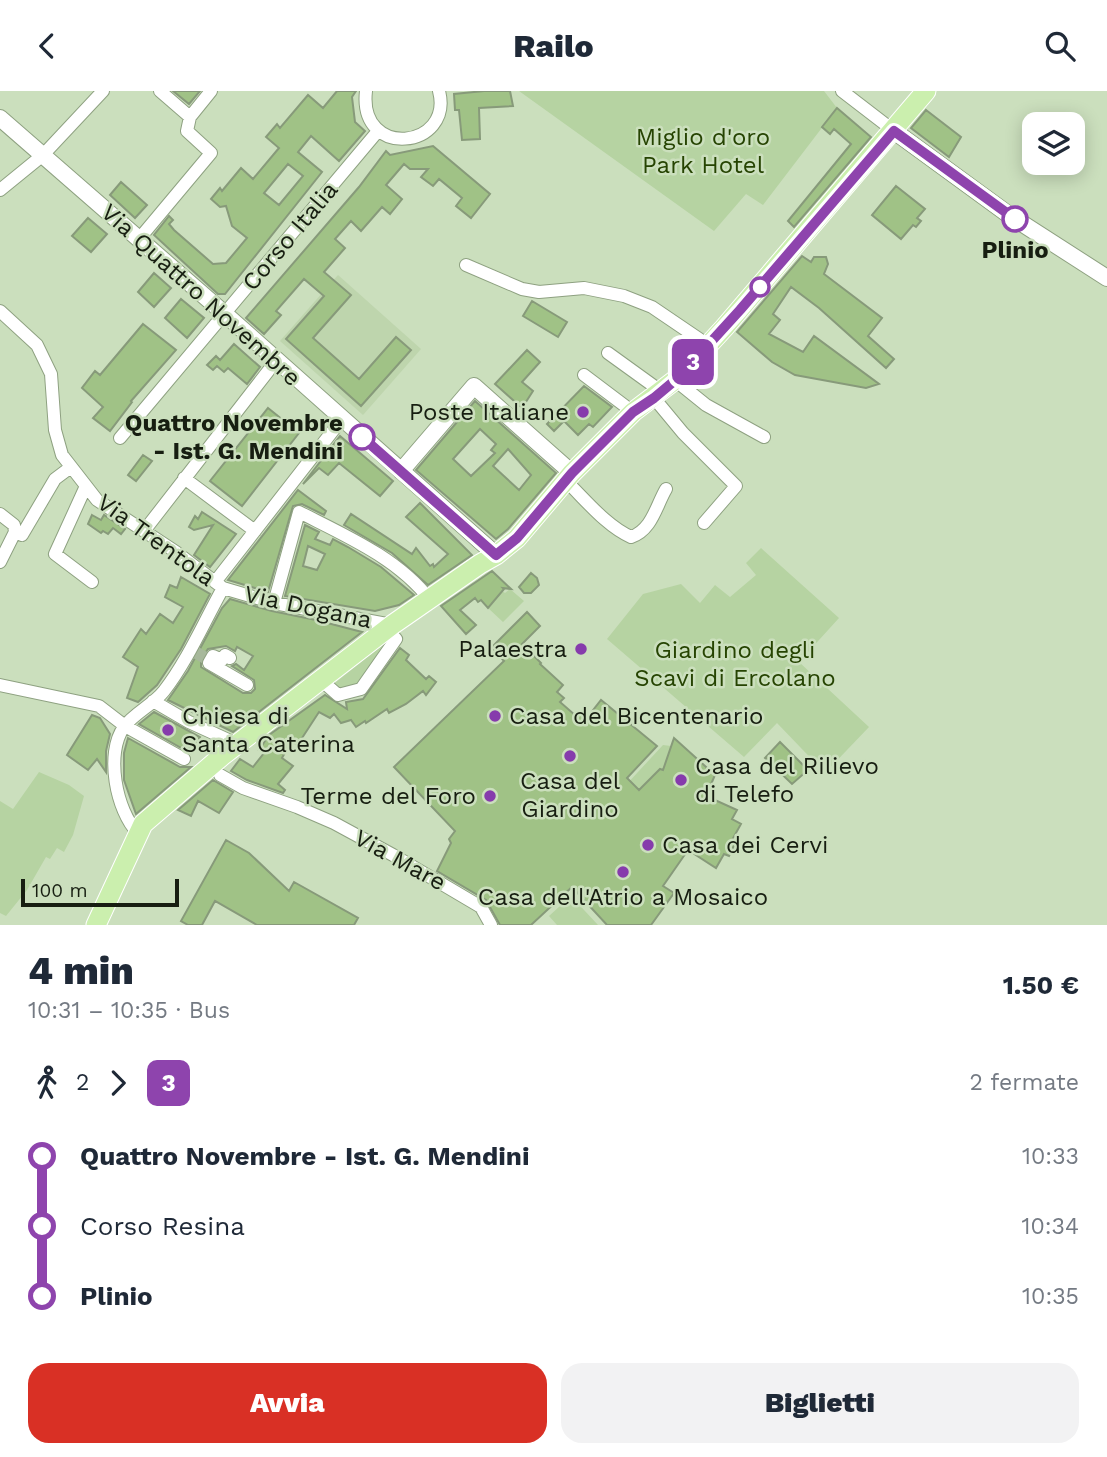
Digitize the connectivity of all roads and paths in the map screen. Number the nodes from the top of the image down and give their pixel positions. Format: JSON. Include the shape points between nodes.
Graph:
{"nodes":[{"id":1,"x":103,"y":91,"type":"edge"},
{"id":2,"x":160,"y":91,"type":"edge"},
{"id":3,"x":211,"y":91,"type":"edge"},
{"id":4,"x":366,"y":91,"type":"edge"},
{"id":5,"x":439,"y":91,"type":"edge"},
{"id":6,"x":842,"y":91,"type":"edge"},
{"id":7,"x":925,"y":92,"type":"edge"},
{"id":8,"x":190,"y":117,"type":"junction"},
{"id":9,"x":0,"y":118,"type":"edge"},
{"id":10,"x":378,"y":131,"type":"junction"},
{"id":11,"x":894,"y":131,"type":"junction"},
{"id":12,"x":43,"y":155,"type":"junction"},
{"id":13,"x":0,"y":190,"type":"edge"},
{"id":14,"x":139,"y":239,"type":"junction"},
{"id":15,"x":466,"y":265,"type":"dead end"},
{"id":16,"x":1107,"y":278,"type":"edge"},
{"id":17,"x":0,"y":311,"type":"edge"},
{"id":18,"x":225,"y":314,"type":"junction"},
{"id":19,"x":708,"y":345,"type":"junction"},
{"id":20,"x":608,"y":353,"type":"dead end"},
{"id":21,"x":276,"y":361,"type":"junction"},
{"id":22,"x":584,"y":375,"type":"dead end"},
{"id":23,"x":663,"y":390,"type":"junction"},
{"id":24,"x":633,"y":412,"type":"junction"},
{"id":25,"x":342,"y":419,"type":"junction"},
{"id":26,"x":764,"y":437,"type":"dead end"},
{"id":27,"x":120,"y":438,"type":"dead end"},
{"id":28,"x":71,"y":467,"type":"junction"},
{"id":29,"x":401,"y":471,"type":"junction"},
{"id":30,"x":569,"y":477,"type":"junction"},
{"id":31,"x":184,"y":478,"type":"junction"},
{"id":32,"x":86,"y":486,"type":"junction"},
{"id":33,"x":666,"y":489,"type":"dead end"},
{"id":34,"x":0,"y":514,"type":"edge"},
{"id":35,"x":704,"y":523,"type":"dead end"},
{"id":36,"x":144,"y":531,"type":"junction"},
{"id":37,"x":255,"y":531,"type":"junction"},
{"id":38,"x":15,"y":532,"type":"junction"},
{"id":39,"x":496,"y":555,"type":"junction"},
{"id":40,"x":0,"y":562,"type":"edge"},
{"id":41,"x":93,"y":582,"type":"dead end"},
{"id":42,"x":219,"y":585,"type":"junction"},
{"id":43,"x":430,"y":600,"type":"junction"},
{"id":44,"x":274,"y":603,"type":"junction"},
{"id":45,"x":390,"y":627,"type":"junction"},
{"id":46,"x":230,"y":658,"type":"dead end"},
{"id":47,"x":321,"y":680,"type":"junction"},
{"id":48,"x":0,"y":685,"type":"edge"},
{"id":49,"x":247,"y":685,"type":"dead end"},
{"id":50,"x":153,"y":701,"type":"junction"},
{"id":51,"x":125,"y":726,"type":"junction"},
{"id":52,"x":237,"y":744,"type":"junction"},
{"id":53,"x":184,"y":759,"type":"dead end"},
{"id":54,"x":220,"y":775,"type":"dead end"},
{"id":55,"x":138,"y":833,"type":"junction"},
{"id":56,"x":96,"y":925,"type":"edge"},
{"id":57,"x":491,"y":925,"type":"edge"}],
"edges":[{"from":1,"to":12,"type":"street"},
{"from":2,"to":8,"type":"street"},
{"from":3,"to":8,"type":"street"},
{"from":4,"to":10,"type":"street","via":[[369,118]]},
{"from":5,"to":10,"type":"street","via":[[436,121],[422,135],[398,140]]},
{"from":6,"to":11,"type":"street"},
{"from":7,"to":11,"type":"main road"},
{"from":8,"to":14,"type":"street","via":[[187,131],[211,153]]},
{"from":9,"to":12,"type":"street","name":"Via Quattro Novembre"},
{"from":10,"to":18,"type":"street","name":"Corso Italia"},
{"from":11,"to":16,"type":"street","via":[[1009,215]]},
{"from":11,"to":19,"type":"main road"},
{"from":12,"to":13,"type":"street"},
{"from":12,"to":14,"type":"street","name":"Via Quattro Novembre"},
{"from":14,"to":18,"type":"street","name":"Via Quattro Novembre"},
{"from":15,"to":19,"type":"street","via":[[522,289],[584,288],[624,296],[652,307]]},
{"from":17,"to":28,"type":"street","name":"Via Trentola","via":[[37,345],[51,374],[55,430]]},
{"from":18,"to":21,"type":"street","name":"Via Quattro Novembre"},
{"from":18,"to":27,"type":"street","name":"Corso Italia"},
{"from":19,"to":23,"type":"main road"},
{"from":20,"to":23,"type":"street"},
{"from":21,"to":25,"type":"street","name":"Via Quattro Novembre"},
{"from":21,"to":31,"type":"street"},
{"from":22,"to":24,"type":"street"},
{"from":23,"to":24,"type":"main road"},
{"from":23,"to":26,"type":"street","via":[[706,405]]},
{"from":23,"to":35,"type":"street","via":[[683,433],[736,486]]},
{"from":24,"to":30,"type":"main road"},
{"from":25,"to":29,"type":"street","name":"Via Quattro Novembre"},
{"from":25,"to":37,"type":"street"},
{"from":28,"to":32,"type":"street","name":"Via Trentola"},
{"from":28,"to":38,"type":"street","via":[[55,479],[22,535]]},
{"from":29,"to":30,"type":"street","via":[[474,386]]},
{"from":29,"to":39,"type":"street","name":"Via Quattro Novembre"},
{"from":30,"to":33,"type":"street","via":[[602,516],[631,537],[651,522]]},
{"from":30,"to":39,"type":"main road","via":[[517,538]]},
{"from":31,"to":36,"type":"street"},
{"from":31,"to":37,"type":"street"},
{"from":32,"to":36,"type":"street","name":"Via Trentola","via":[[97,500]]},
{"from":32,"to":41,"type":"street","via":[[55,554]]},
{"from":34,"to":38,"type":"street","via":[[14,525]]},
{"from":36,"to":42,"type":"street","name":"Via Trentola"},
{"from":37,"to":42,"type":"street"},
{"from":38,"to":40,"type":"street"},
{"from":39,"to":43,"type":"main road"},
{"from":42,"to":44,"type":"street","name":"Via Dogana"},
{"from":42,"to":50,"type":"street","via":[[193,650]]},
{"from":43,"to":44,"type":"street","via":[[403,571],[299,512]]},
{"from":43,"to":45,"type":"main road"},
{"from":44,"to":45,"type":"street","name":"Via Dogana"},
{"from":45,"to":47,"type":"main road"},
{"from":45,"to":47,"type":"street","via":[[396,639],[360,689],[338,695]]},
{"from":46,"to":49,"type":"street","via":[[213,656],[209,663]]},
{"from":47,"to":52,"type":"main road"},
{"from":48,"to":51,"type":"street","via":[[99,706]]},
{"from":50,"to":51,"type":"street"},
{"from":50,"to":52,"type":"street"},
{"from":51,"to":53,"type":"street"},
{"from":51,"to":55,"type":"street","via":[[116,745],[113,770],[131,826]]},
{"from":52,"to":55,"type":"main road"},
{"from":54,"to":57,"type":"street","name":"Via Mare","via":[[334,823],[393,855],[481,907]]},
{"from":55,"to":56,"type":"main road"}]}
